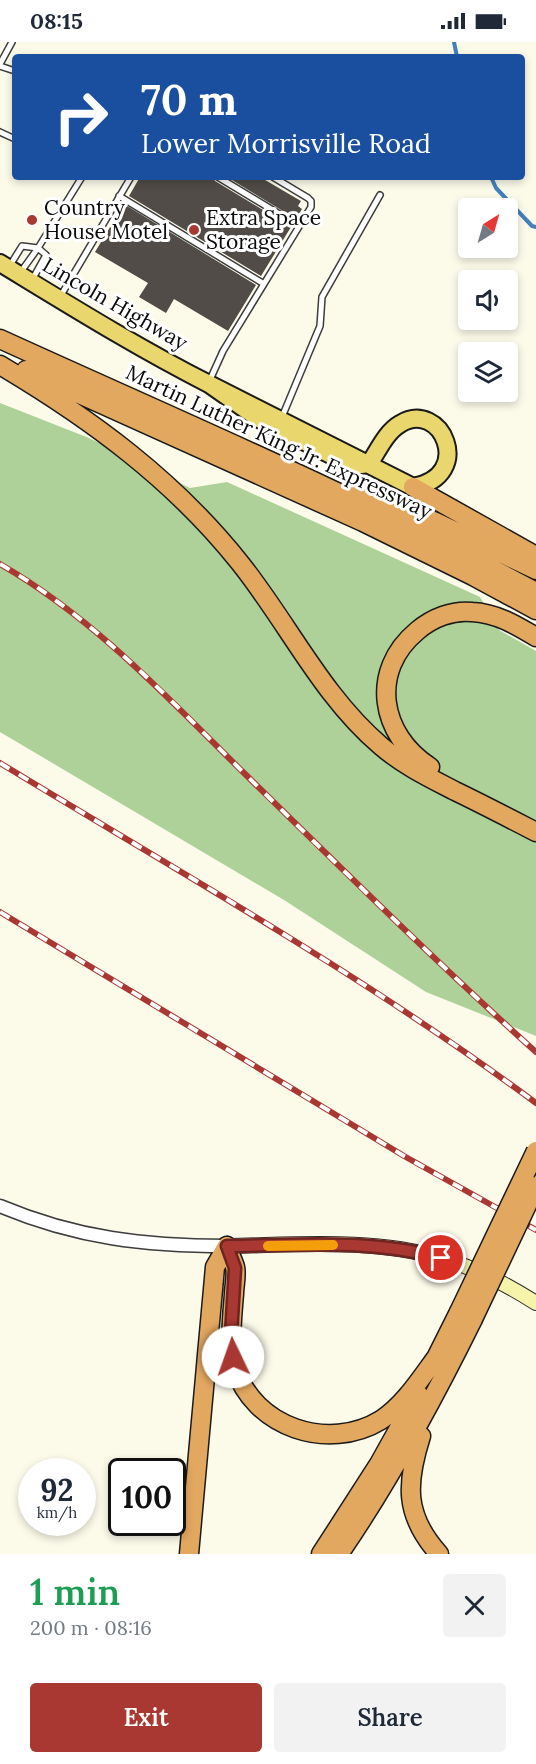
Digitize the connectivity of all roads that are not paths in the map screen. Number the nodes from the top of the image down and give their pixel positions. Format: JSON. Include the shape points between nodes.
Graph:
{"nodes":[{"id":1,"x":12,"y":42,"type":"edge"},
{"id":2,"x":0,"y":65,"type":"edge"},
{"id":3,"x":80,"y":180,"type":"edge"},
{"id":4,"x":129,"y":180,"type":"edge"},
{"id":5,"x":223,"y":180,"type":"edge"},
{"id":6,"x":281,"y":180,"type":"edge"},
{"id":7,"x":380,"y":195,"type":"dead end"},
{"id":8,"x":119,"y":196,"type":"junction"},
{"id":9,"x":299,"y":226,"type":"junction"},
{"id":10,"x":38,"y":248,"type":"junction"},
{"id":11,"x":15,"y":272,"type":"edge"},
{"id":12,"x":264,"y":284,"type":"junction"},
{"id":13,"x":59,"y":298,"type":"junction"},
{"id":14,"x":0,"y":339,"type":"edge"},
{"id":15,"x":0,"y":358,"type":"edge"},
{"id":16,"x":0,"y":365,"type":"edge"},
{"id":17,"x":209,"y":384,"type":"junction"},
{"id":18,"x":281,"y":419,"type":"junction"},
{"id":19,"x":226,"y":442,"type":"junction"},
{"id":20,"x":369,"y":464,"type":"junction"},
{"id":21,"x":413,"y":487,"type":"junction"},
{"id":22,"x":536,"y":556,"type":"edge"},
{"id":23,"x":536,"y":570,"type":"edge"},
{"id":24,"x":536,"y":592,"type":"edge"},
{"id":25,"x":536,"y":610,"type":"edge"},
{"id":26,"x":536,"y":637,"type":"edge"},
{"id":27,"x":536,"y":821,"type":"edge"},
{"id":28,"x":536,"y":832,"type":"edge"},
{"id":29,"x":536,"y":1151,"type":"edge"},
{"id":30,"x":536,"y":1186,"type":"edge"},
{"id":31,"x":0,"y":1206,"type":"edge"},
{"id":32,"x":227,"y":1246,"type":"junction"},
{"id":33,"x":536,"y":1303,"type":"edge"},
{"id":34,"x":466,"y":1316,"type":"junction"},
{"id":35,"x":438,"y":1355,"type":"junction"},
{"id":36,"x":432,"y":1399,"type":"junction"},
{"id":37,"x":189,"y":1554,"type":"edge"},
{"id":38,"x":321,"y":1554,"type":"edge"},
{"id":39,"x":339,"y":1554,"type":"edge"},
{"id":40,"x":439,"y":1554,"type":"edge"}],
"edges":[{"from":1,"to":2,"type":"lane"},
{"from":3,"to":10,"type":"lane"},
{"from":4,"to":8,"type":"lane"},
{"from":5,"to":9,"type":"lane"},
{"from":6,"to":9,"type":"lane","via":[[311,201]]},
{"from":7,"to":18,"type":"lane","via":[[322,297],[320,326]]},
{"from":8,"to":12,"type":"lane"},
{"from":8,"to":13,"type":"lane"},
{"from":9,"to":12,"type":"lane"},
{"from":10,"to":11,"type":"lane"},
{"from":10,"to":11,"type":"lane","via":[[22,246]]},
{"from":10,"to":11,"type":"lane","via":[[46,255]]},
{"from":11,"to":13,"type":"main road","name":"Lincoln Highway"},
{"from":12,"to":17,"type":"lane","via":[[223,351]]},
{"from":13,"to":17,"type":"main road","name":"Lincoln Highway"},
{"from":14,"to":19,"type":"highway","name":"Martin Luther King Jr. Expressway"},
{"from":15,"to":25,"type":"highway","name":"Martin Luther King Jr. Expressway","via":[[363,522]]},
{"from":16,"to":28,"type":"highway","via":[[106,434],[189,506],[253,579],[343,708],[383,748],[429,777]]},
{"from":17,"to":18,"type":"main road","name":"Lincoln Highway"},
{"from":17,"to":20,"type":"main road","name":"Lincoln Highway","via":[[259,419],[347,465]]},
{"from":18,"to":20,"type":"main road","name":"Lincoln Highway"},
{"from":19,"to":23,"type":"highway","via":[[408,509]]},
{"from":19,"to":24,"type":"highway","name":"Martin Luther King Jr. Expressway","via":[[426,534]]},
{"from":20,"to":21,"type":"main road","name":"Lincoln Highway"},
{"from":20,"to":21,"type":"main road","via":[[401,423],[417,419],[432,423],[446,440],[446,464],[431,482]]},
{"from":21,"to":22,"type":"highway"},
{"from":26,"to":27,"type":"highway","via":[[503,619],[482,613],[460,612],[439,617],[421,628],[399,651],[389,671],[386,691],[391,721],[411,752],[433,768]]},
{"from":29,"to":34,"type":"highway","bridge":true},
{"from":30,"to":34,"type":"highway","bridge":true},
{"from":31,"to":32,"type":"street","via":[[63,1228],[121,1241]]},
{"from":32,"to":33,"type":"main road","via":[[352,1245],[417,1252],[479,1271]]},
{"from":32,"to":35,"type":"highway","via":[[235,1268],[231,1335],[236,1368],[256,1403],[289,1427],[328,1435],[372,1424],[401,1403]]},
{"from":32,"to":37,"type":"highway","via":[[215,1267]]},
{"from":34,"to":35,"type":"highway"},
{"from":34,"to":36,"type":"highway"},
{"from":35,"to":38,"type":"highway","via":[[379,1464]]},
{"from":36,"to":39,"type":"highway","via":[[392,1472]]},
{"from":36,"to":40,"type":"highway","via":[[413,1460],[410,1489],[417,1520]]}]}
